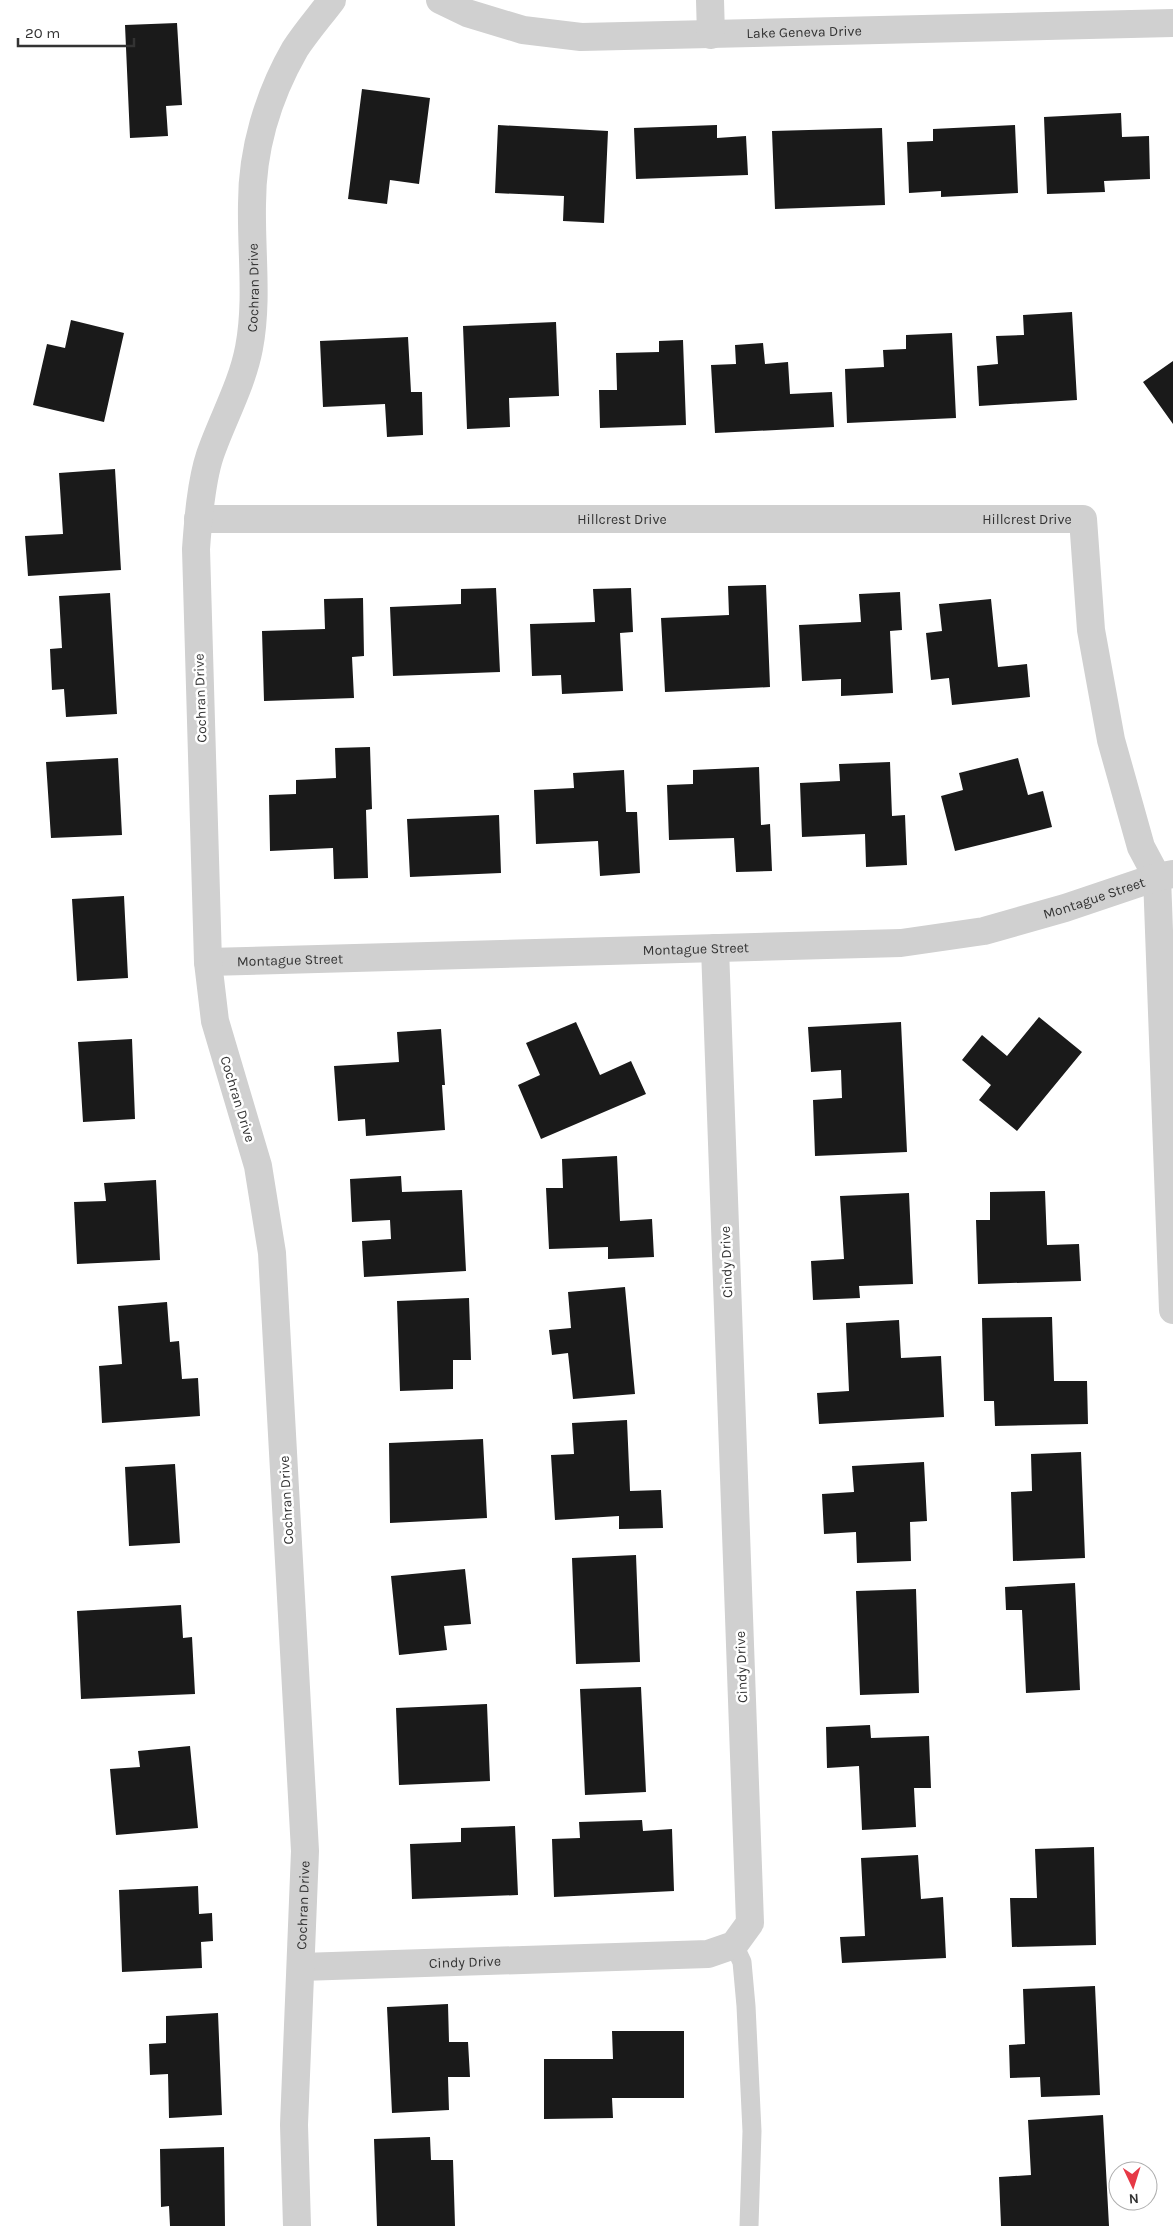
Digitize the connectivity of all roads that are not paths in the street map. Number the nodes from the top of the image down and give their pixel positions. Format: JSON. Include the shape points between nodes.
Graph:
{"nodes":[{"id":1,"x":332,"y":0,"type":"edge"},
{"id":2,"x":440,"y":0,"type":"edge"},
{"id":3,"x":710,"y":0,"type":"edge"},
{"id":4,"x":1173,"y":23,"type":"edge"},
{"id":5,"x":712,"y":35,"type":"junction"},
{"id":6,"x":198,"y":518,"type":"junction"},
{"id":7,"x":1165,"y":875,"type":"edge"},
{"id":8,"x":715,"y":948,"type":"junction"},
{"id":9,"x":208,"y":962,"type":"junction"},
{"id":10,"x":1173,"y":1310,"type":"edge"},
{"id":11,"x":734,"y":1945,"type":"junction"},
{"id":12,"x":301,"y":1967,"type":"junction"},
{"id":13,"x":298,"y":2226,"type":"edge"},
{"id":14,"x":749,"y":2226,"type":"edge"}],
"edges":[{"from":1,"to":6,"type":"street","name":"Cochran Drive","via":[[296,48],[268,106],[254,170],[253,322],[249,350],[209,458]]},
{"from":2,"to":5,"type":"street","name":"Lake Geneva Drive","via":[[467,13],[533,31],[581,37]]},
{"from":3,"to":5,"type":"street"},
{"from":4,"to":5,"type":"street","name":"Lake Geneva Drive"},
{"from":6,"to":7,"type":"street","name":"Hillcrest Drive","via":[[1083,519],[1091,630],[1111,740],[1141,848]]},
{"from":6,"to":9,"type":"street","name":"Cochran Drive","via":[[196,549]]},
{"from":7,"to":8,"type":"street","name":"Montague Street","via":[[984,931],[901,943]]},
{"from":7,"to":10,"type":"street","name":"Hillcrest Drive"},
{"from":8,"to":9,"type":"street","name":"Montague Street"},
{"from":8,"to":11,"type":"street","name":"Cindy Drive","via":[[750,1923]]},
{"from":9,"to":12,"type":"street","name":"Cochran Drive","via":[[215,1021],[258,1166],[272,1253],[305,1851]]},
{"from":11,"to":12,"type":"street","name":"Cindy Drive","via":[[708,1954]]},
{"from":11,"to":14,"type":"lane","via":[[742,1962],[746,2006],[752,2131]]},
{"from":12,"to":13,"type":"street","name":"Cochran Drive","via":[[294,2125]]}]}
